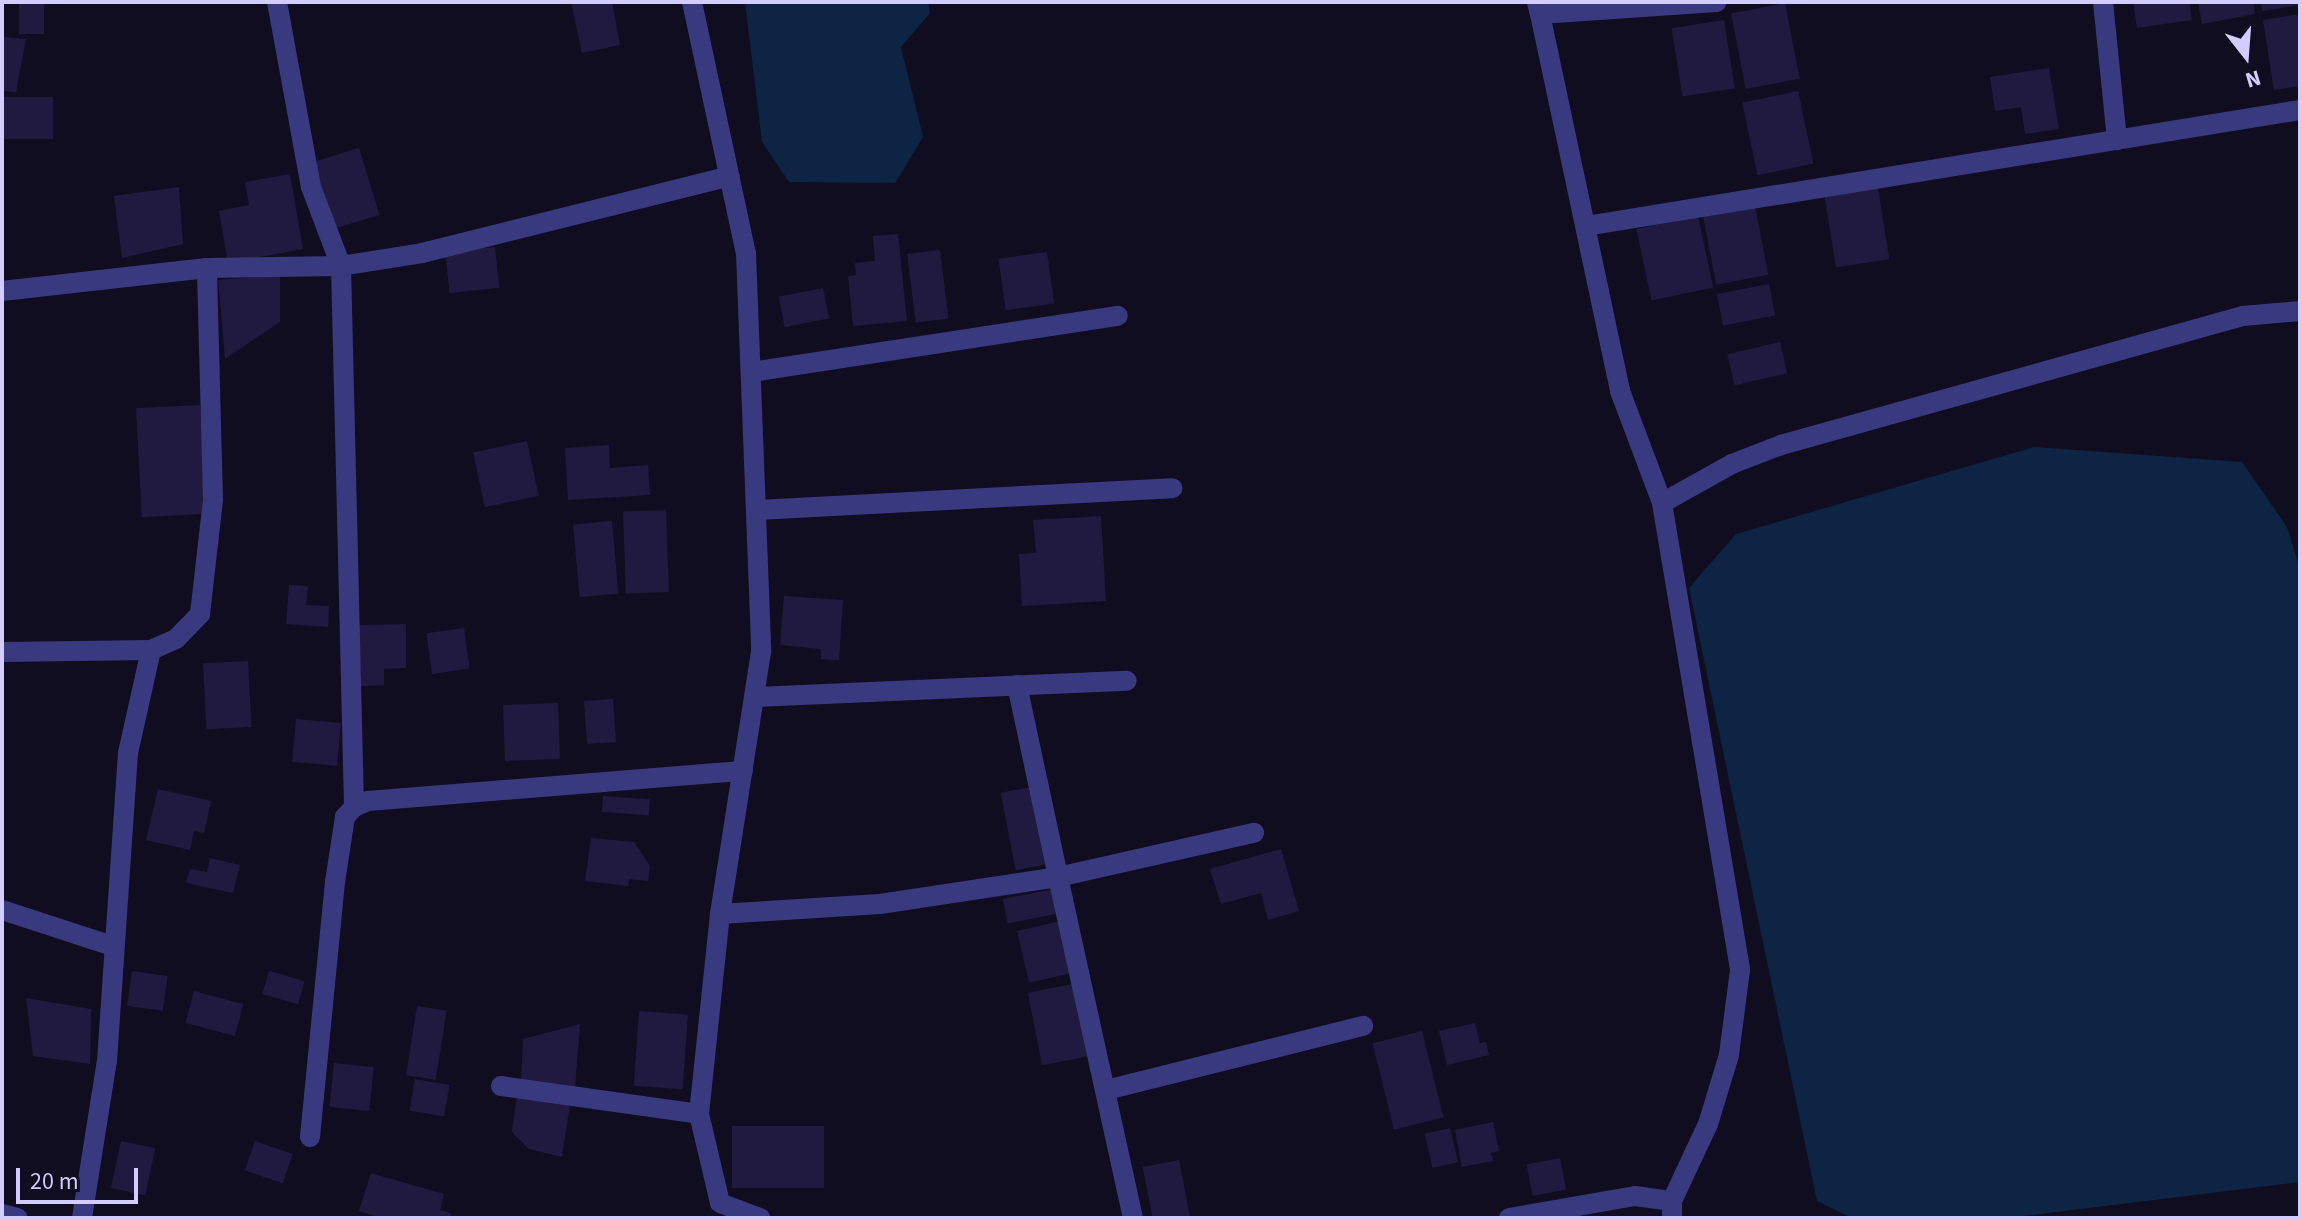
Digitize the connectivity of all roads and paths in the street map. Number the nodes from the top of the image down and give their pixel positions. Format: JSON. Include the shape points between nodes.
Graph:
{"nodes":[{"id":1,"x":277,"y":2,"type":"edge"},
{"id":2,"x":692,"y":2,"type":"edge"},
{"id":3,"x":1717,"y":2,"type":"edge"},
{"id":4,"x":2103,"y":2,"type":"edge"},
{"id":5,"x":1538,"y":8,"type":"edge"},
{"id":6,"x":2300,"y":110,"type":"edge"},
{"id":7,"x":2117,"y":140,"type":"junction"},
{"id":8,"x":730,"y":176,"type":"junction"},
{"id":9,"x":1586,"y":226,"type":"junction"},
{"id":10,"x":341,"y":266,"type":"junction"},
{"id":11,"x":207,"y":268,"type":"junction"},
{"id":12,"x":2,"y":291,"type":"edge"},
{"id":13,"x":2300,"y":311,"type":"edge"},
{"id":14,"x":1118,"y":316,"type":"dead end"},
{"id":15,"x":751,"y":372,"type":"junction"},
{"id":16,"x":1172,"y":488,"type":"dead end"},
{"id":17,"x":1662,"y":503,"type":"junction"},
{"id":18,"x":756,"y":510,"type":"junction"},
{"id":19,"x":151,"y":650,"type":"junction"},
{"id":20,"x":2,"y":652,"type":"edge"},
{"id":21,"x":1127,"y":681,"type":"dead end"},
{"id":22,"x":1017,"y":685,"type":"junction"},
{"id":23,"x":755,"y":697,"type":"junction"},
{"id":24,"x":743,"y":771,"type":"junction"},
{"id":25,"x":354,"y":807,"type":"junction"},
{"id":26,"x":1254,"y":833,"type":"dead end"},
{"id":27,"x":1058,"y":877,"type":"junction"},
{"id":28,"x":2,"y":910,"type":"edge"},
{"id":29,"x":720,"y":914,"type":"junction"},
{"id":30,"x":113,"y":946,"type":"junction"},
{"id":31,"x":1363,"y":1026,"type":"dead end"},
{"id":32,"x":501,"y":1086,"type":"dead end"},
{"id":33,"x":1106,"y":1090,"type":"junction"},
{"id":34,"x":699,"y":1114,"type":"junction"},
{"id":35,"x":310,"y":1137,"type":"dead end"},
{"id":36,"x":713,"y":1210,"type":"edge"},
{"id":37,"x":1672,"y":1210,"type":"edge"},
{"id":38,"x":2,"y":1214,"type":"edge"},
{"id":39,"x":18,"y":1218,"type":"edge"},
{"id":40,"x":82,"y":1218,"type":"edge"},
{"id":41,"x":760,"y":1218,"type":"edge"},
{"id":42,"x":1133,"y":1218,"type":"edge"},
{"id":43,"x":1509,"y":1218,"type":"edge"}],
"edges":[{"from":1,"to":10,"type":"street","via":[[311,187]]},
{"from":2,"to":8,"type":"street"},
{"from":3,"to":5,"type":"street"},
{"from":4,"to":7,"type":"street"},
{"from":5,"to":9,"type":"street"},
{"from":6,"to":7,"type":"street"},
{"from":7,"to":9,"type":"street"},
{"from":8,"to":10,"type":"street","via":[[422,253]]},
{"from":8,"to":15,"type":"street","via":[[746,253]]},
{"from":9,"to":17,"type":"street","via":[[1620,391]]},
{"from":10,"to":11,"type":"street"},
{"from":10,"to":25,"type":"street"},
{"from":11,"to":12,"type":"street"},
{"from":11,"to":19,"type":"street","via":[[213,500],[200,614],[176,639]]},
{"from":13,"to":17,"type":"street","via":[[2243,316],[1781,445],[1732,464]]},
{"from":14,"to":15,"type":"street"},
{"from":15,"to":18,"type":"street"},
{"from":16,"to":18,"type":"street"},
{"from":17,"to":37,"type":"street","via":[[1740,970],[1729,1055],[1708,1124]]},
{"from":18,"to":23,"type":"street","via":[[761,652]]},
{"from":19,"to":20,"type":"street"},
{"from":19,"to":30,"type":"street","via":[[128,753]]},
{"from":21,"to":22,"type":"street"},
{"from":22,"to":23,"type":"street"},
{"from":22,"to":27,"type":"street"},
{"from":23,"to":24,"type":"street"},
{"from":24,"to":25,"type":"street","via":[[368,801]]},
{"from":24,"to":29,"type":"street"},
{"from":25,"to":35,"type":"street","via":[[345,817],[335,882]]},
{"from":26,"to":27,"type":"street"},
{"from":27,"to":29,"type":"street","via":[[880,904]]},
{"from":27,"to":33,"type":"street"},
{"from":28,"to":30,"type":"street"},
{"from":29,"to":34,"type":"street"},
{"from":30,"to":40,"type":"street","via":[[107,1061]]},
{"from":31,"to":33,"type":"street"},
{"from":32,"to":34,"type":"street"},
{"from":33,"to":42,"type":"street"},
{"from":34,"to":36,"type":"street"},
{"from":36,"to":41,"type":"street"},
{"from":37,"to":43,"type":"street","via":[[1635,1196]]},
{"from":38,"to":39,"type":"street"}]}
